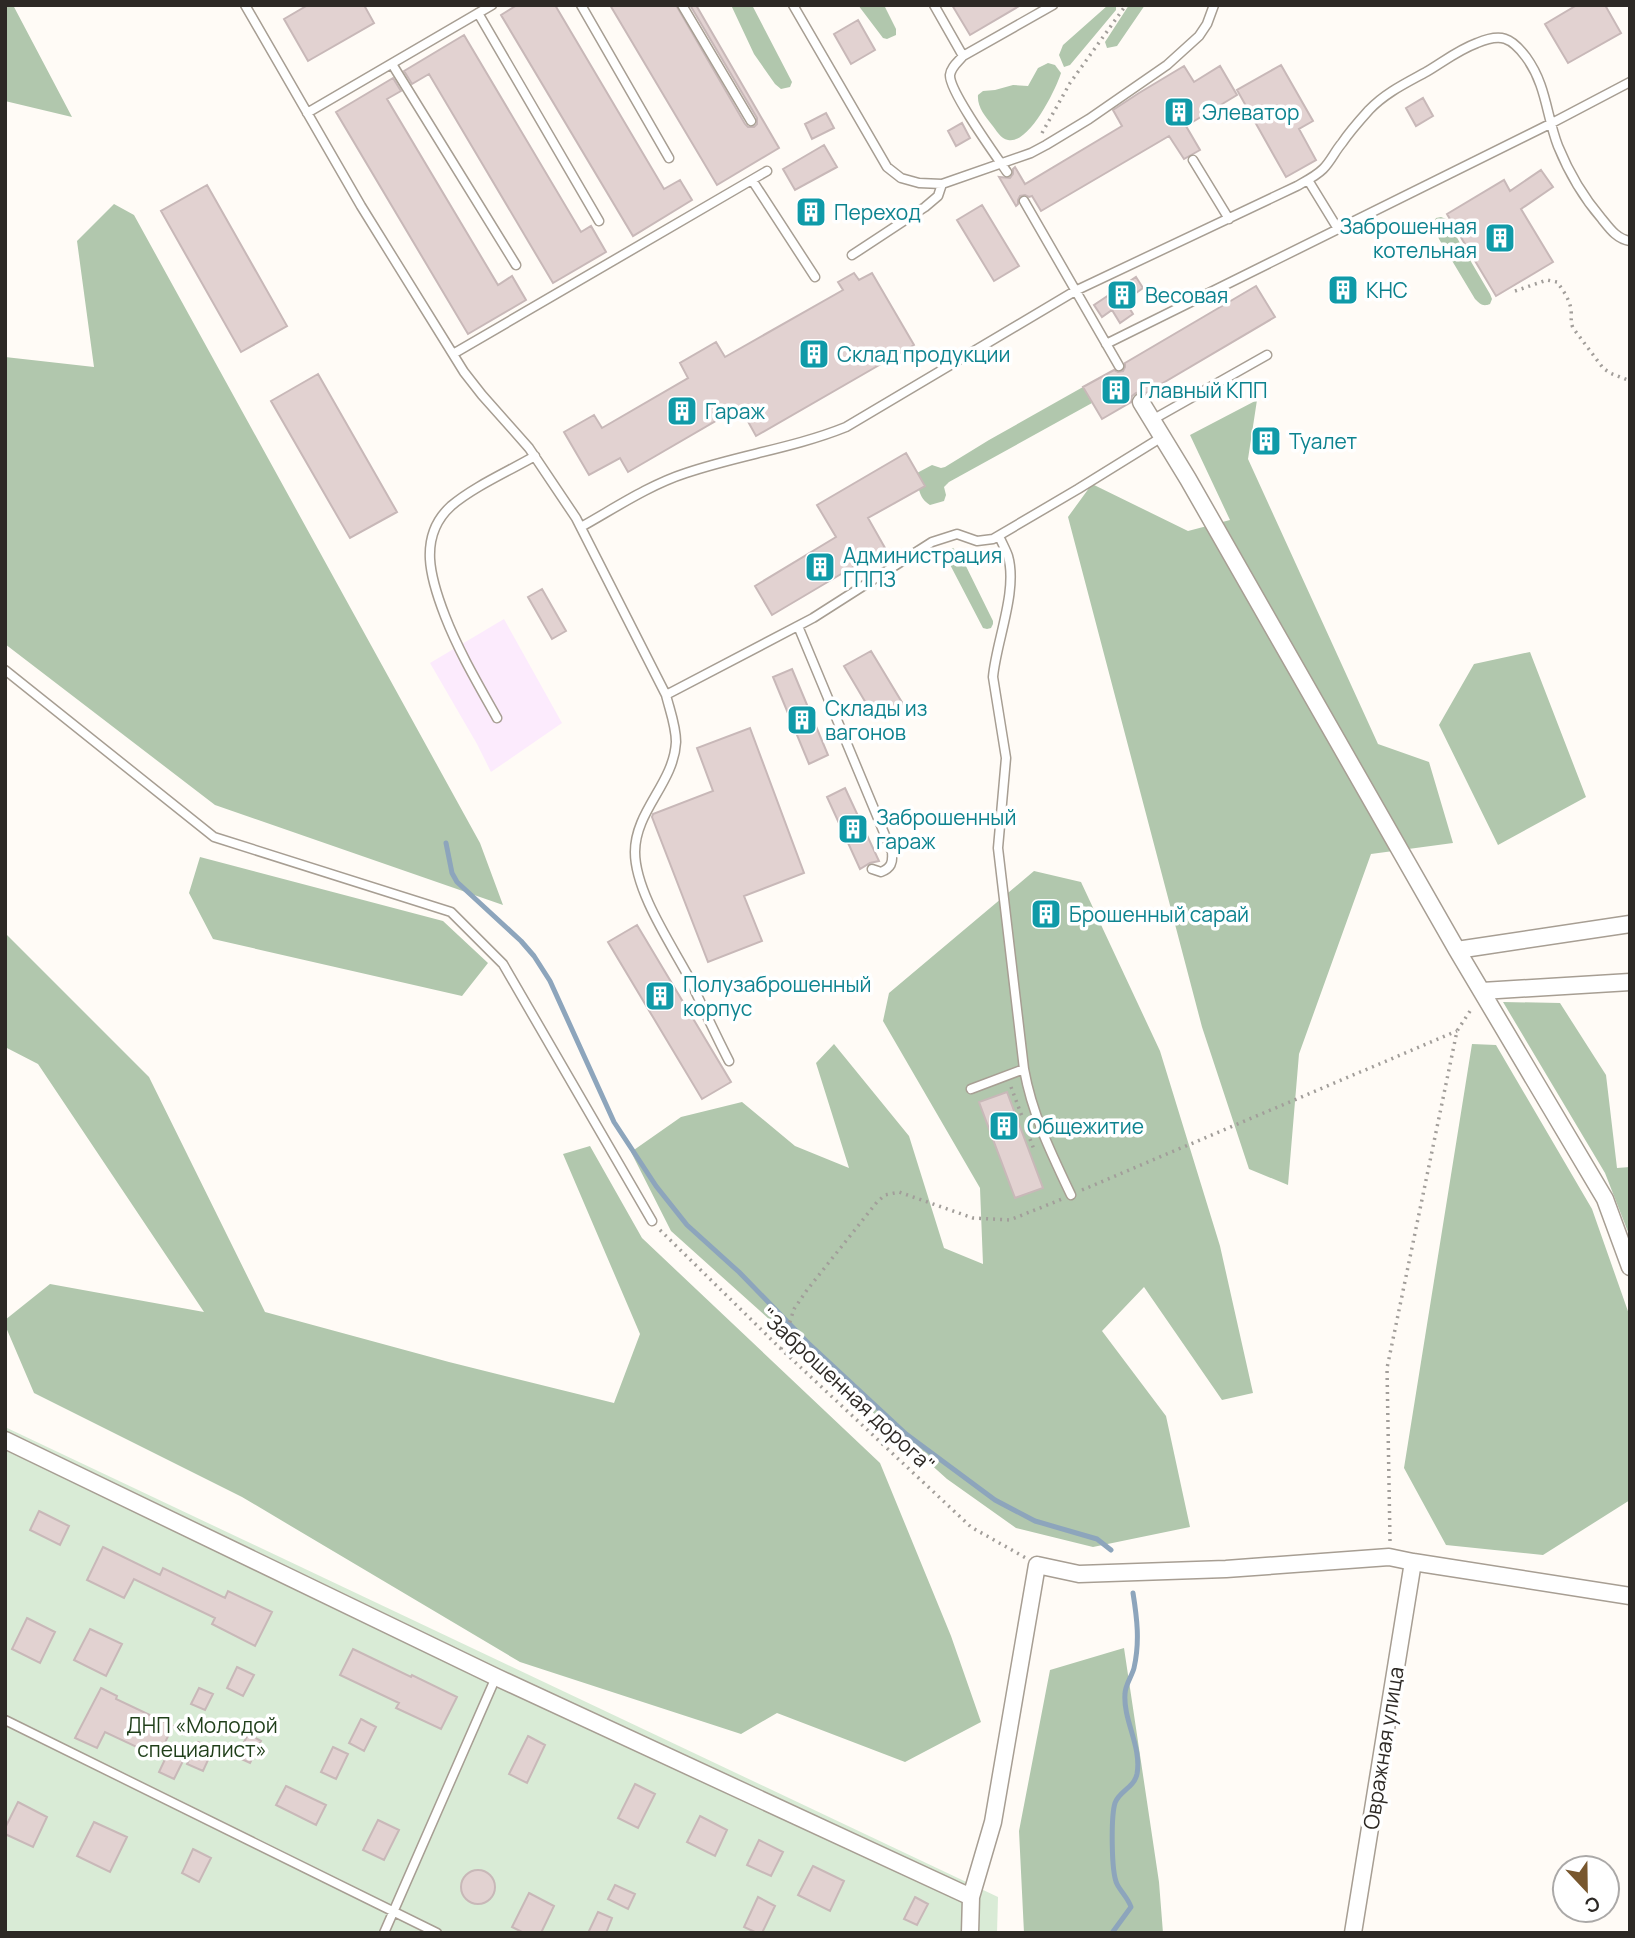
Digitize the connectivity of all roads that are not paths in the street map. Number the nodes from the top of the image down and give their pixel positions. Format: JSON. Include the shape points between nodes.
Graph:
{"nodes":[{"id":1,"x":244,"y":5,"type":"edge"},
{"id":2,"x":492,"y":5,"type":"edge"},
{"id":3,"x":581,"y":5,"type":"edge"},
{"id":4,"x":682,"y":5,"type":"edge"},
{"id":5,"x":793,"y":5,"type":"edge"},
{"id":6,"x":934,"y":5,"type":"edge"},
{"id":7,"x":1053,"y":5,"type":"edge"},
{"id":8,"x":1214,"y":5,"type":"edge"},
{"id":9,"x":478,"y":13,"type":"junction"},
{"id":10,"x":963,"y":56,"type":"junction"},
{"id":11,"x":392,"y":64,"type":"junction"},
{"id":12,"x":1630,"y":82,"type":"edge"},
{"id":13,"x":307,"y":113,"type":"junction"},
{"id":14,"x":751,"y":121,"type":"dead end"},
{"id":15,"x":1552,"y":123,"type":"junction"},
{"id":16,"x":669,"y":158,"type":"dead end"},
{"id":17,"x":1192,"y":160,"type":"dead end"},
{"id":18,"x":1000,"y":163,"type":"junction"},
{"id":19,"x":767,"y":171,"type":"dead end"},
{"id":20,"x":1007,"y":172,"type":"dead end"},
{"id":21,"x":752,"y":180,"type":"junction"},
{"id":22,"x":1308,"y":180,"type":"junction"},
{"id":23,"x":942,"y":184,"type":"junction"},
{"id":24,"x":1024,"y":201,"type":"dead end"},
{"id":25,"x":1229,"y":219,"type":"junction"},
{"id":26,"x":599,"y":221,"type":"dead end"},
{"id":27,"x":1338,"y":229,"type":"junction"},
{"id":28,"x":1630,"y":241,"type":"edge"},
{"id":29,"x":852,"y":255,"type":"dead end"},
{"id":30,"x":516,"y":265,"type":"dead end"},
{"id":31,"x":815,"y":277,"type":"dead end"},
{"id":32,"x":1075,"y":291,"type":"junction"},
{"id":33,"x":1106,"y":344,"type":"junction"},
{"id":34,"x":453,"y":354,"type":"junction"},
{"id":35,"x":1267,"y":355,"type":"dead end"},
{"id":36,"x":1119,"y":366,"type":"dead end"},
{"id":37,"x":1141,"y":402,"type":"dead end"},
{"id":38,"x":1152,"y":419,"type":"junction"},
{"id":39,"x":1162,"y":437,"type":"junction"},
{"id":40,"x":535,"y":456,"type":"junction"},
{"id":41,"x":581,"y":527,"type":"junction"},
{"id":42,"x":999,"y":536,"type":"junction"},
{"id":43,"x":798,"y":626,"type":"junction"},
{"id":44,"x":5,"y":670,"type":"edge"},
{"id":45,"x":666,"y":695,"type":"junction"},
{"id":46,"x":497,"y":718,"type":"dead end"},
{"id":47,"x":872,"y":869,"type":"dead end"},
{"id":48,"x":1630,"y":924,"type":"edge"},
{"id":49,"x":1457,"y":950,"type":"junction"},
{"id":50,"x":1630,"y":982,"type":"edge"},
{"id":51,"x":1482,"y":991,"type":"junction"},
{"id":52,"x":729,"y":1061,"type":"dead end"},
{"id":53,"x":1024,"y":1069,"type":"junction"},
{"id":54,"x":971,"y":1089,"type":"dead end"},
{"id":55,"x":1071,"y":1195,"type":"road end"},
{"id":56,"x":652,"y":1221,"type":"road end"},
{"id":57,"x":1630,"y":1267,"type":"edge"},
{"id":58,"x":5,"y":1440,"type":"edge"},
{"id":59,"x":1413,"y":1562,"type":"junction"},
{"id":60,"x":1630,"y":1596,"type":"edge"},
{"id":61,"x":496,"y":1677,"type":"junction"},
{"id":62,"x":5,"y":1720,"type":"edge"},
{"id":63,"x":971,"y":1897,"type":"junction"},
{"id":64,"x":393,"y":1912,"type":"junction"},
{"id":65,"x":384,"y":1933,"type":"edge"},
{"id":66,"x":437,"y":1933,"type":"edge"},
{"id":67,"x":970,"y":1933,"type":"edge"},
{"id":68,"x":1353,"y":1933,"type":"edge"}],
"edges":[{"from":1,"to":13,"type":"lane"},
{"from":2,"to":9,"type":"lane"},
{"from":3,"to":16,"type":"lane"},
{"from":4,"to":14,"type":"lane"},
{"from":5,"to":23,"type":"lane","via":[[887,167],[901,178]]},
{"from":6,"to":10,"type":"lane"},
{"from":7,"to":10,"type":"lane"},
{"from":8,"to":18,"type":"lane","via":[[1199,36],[1167,65],[1089,119],[1031,153]]},
{"from":9,"to":11,"type":"lane"},
{"from":9,"to":26,"type":"lane"},
{"from":10,"to":18,"type":"lane","via":[[953,66],[950,78]]},
{"from":11,"to":13,"type":"lane"},
{"from":11,"to":30,"type":"lane"},
{"from":12,"to":15,"type":"lane"},
{"from":13,"to":34,"type":"lane"},
{"from":15,"to":22,"type":"lane","via":[[1535,69],[1518,46],[1502,38],[1481,41],[1382,99],[1324,169]]},
{"from":15,"to":27,"type":"lane"},
{"from":15,"to":28,"type":"lane","via":[[1572,177],[1611,230]]},
{"from":17,"to":25,"type":"lane"},
{"from":18,"to":20,"type":"lane"},
{"from":18,"to":23,"type":"lane"},
{"from":19,"to":21,"type":"lane"},
{"from":21,"to":31,"type":"lane"},
{"from":21,"to":34,"type":"lane"},
{"from":22,"to":25,"type":"lane"},
{"from":22,"to":27,"type":"lane"},
{"from":23,"to":29,"type":"lane","via":[[938,196],[925,207]]},
{"from":24,"to":32,"type":"lane"},
{"from":25,"to":32,"type":"lane"},
{"from":27,"to":33,"type":"lane"},
{"from":32,"to":33,"type":"lane"},
{"from":32,"to":41,"type":"lane","via":[[846,427],[685,473]]},
{"from":33,"to":36,"type":"lane"},
{"from":34,"to":40,"type":"lane"},
{"from":35,"to":38,"type":"lane"},
{"from":37,"to":38,"type":"street"},
{"from":38,"to":39,"type":"street"},
{"from":39,"to":42,"type":"lane"},
{"from":39,"to":49,"type":"street"},
{"from":40,"to":41,"type":"lane"},
{"from":40,"to":46,"type":"lane","via":[[452,506],[433,530],[430,548],[429,566],[441,606],[466,664]]},
{"from":41,"to":45,"type":"lane"},
{"from":42,"to":43,"type":"lane","via":[[977,541],[957,534],[932,541]]},
{"from":42,"to":53,"type":"lane","via":[[1011,576],[993,677],[1006,758],[999,848]]},
{"from":43,"to":45,"type":"lane"},
{"from":43,"to":47,"type":"lane","via":[[892,852],[891,866],[881,872]]},
{"from":44,"to":56,"type":"lane","via":[[214,837],[451,912],[503,964]]},
{"from":45,"to":52,"type":"lane","via":[[676,730],[674,751],[668,774],[638,832],[637,867],[655,914]]},
{"from":48,"to":49,"type":"street"},
{"from":49,"to":51,"type":"street"},
{"from":50,"to":51,"type":"street"},
{"from":51,"to":57,"type":"street","via":[[1605,1199]]},
{"from":53,"to":54,"type":"lane"},
{"from":53,"to":55,"type":"lane","via":[[1042,1132]]},
{"from":58,"to":61,"type":"street"},
{"from":59,"to":60,"type":"street"},
{"from":59,"to":63,"type":"street","via":[[1389,1557],[1079,1574],[1037,1564],[993,1822]]},
{"from":59,"to":68,"type":"street","name":"Овражная улица"},
{"from":61,"to":63,"type":"street"},
{"from":61,"to":64,"type":"lane"},
{"from":62,"to":64,"type":"lane"},
{"from":63,"to":67,"type":"street"},
{"from":64,"to":65,"type":"lane"},
{"from":64,"to":66,"type":"lane"}]}
